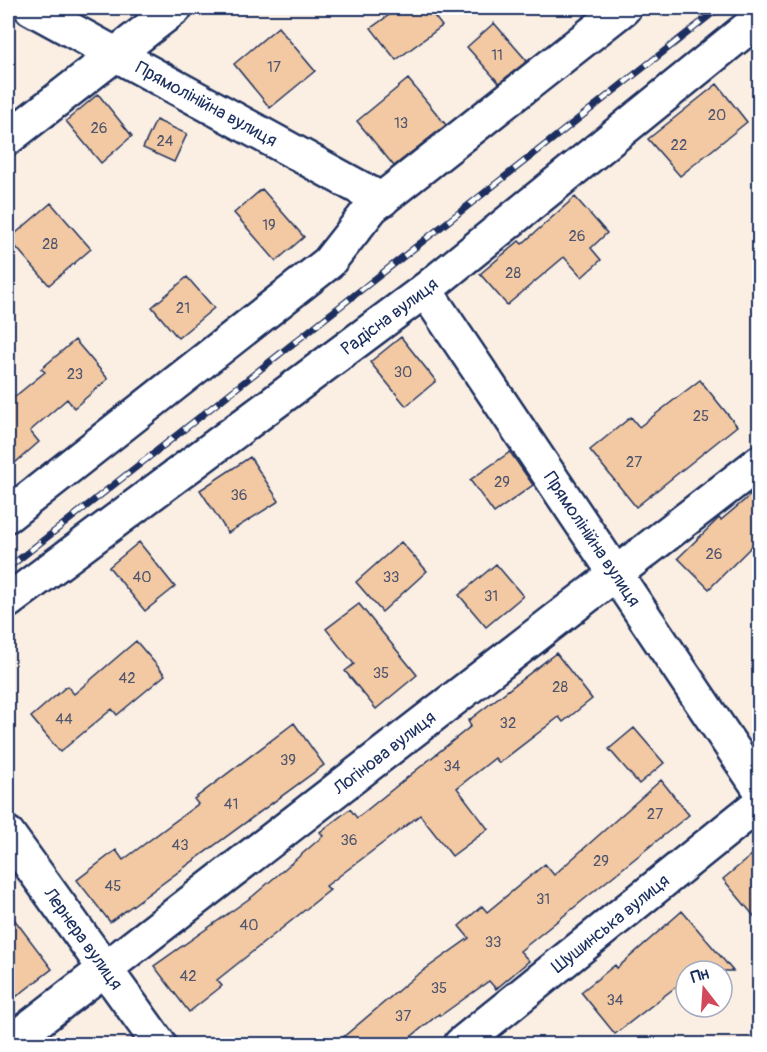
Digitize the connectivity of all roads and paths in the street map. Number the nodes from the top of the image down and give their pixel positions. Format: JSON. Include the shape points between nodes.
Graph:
{"nodes":[{"id":1,"x":31,"y":8,"type":"edge"},
{"id":2,"x":175,"y":8,"type":"edge"},
{"id":3,"x":624,"y":8,"type":"edge"},
{"id":4,"x":759,"y":18,"type":"edge"},
{"id":5,"x":116,"y":55,"type":"junction"},
{"id":6,"x":8,"y":138,"type":"edge"},
{"id":7,"x":382,"y":200,"type":"junction"},
{"id":8,"x":425,"y":290,"type":"junction"},
{"id":9,"x":759,"y":462,"type":"edge"},
{"id":10,"x":8,"y":515,"type":"edge"},
{"id":11,"x":615,"y":574,"type":"junction"},
{"id":12,"x":8,"y":601,"type":"edge"},
{"id":13,"x":759,"y":789,"type":"edge"},
{"id":14,"x":759,"y":803,"type":"edge"},
{"id":15,"x":8,"y":834,"type":"edge"},
{"id":16,"x":104,"y":968,"type":"junction"},
{"id":17,"x":8,"y":1044,"type":"edge"},
{"id":18,"x":159,"y":1044,"type":"edge"},
{"id":19,"x":461,"y":1044,"type":"edge"}],
"edges":[{"from":1,"to":5,"type":"street","name":"Прямолінійна вулиця"},
{"from":2,"to":5,"type":"street"},
{"from":3,"to":7,"type":"street"},
{"from":4,"to":8,"type":"street","name":"Радісна вулиця"},
{"from":5,"to":6,"type":"street"},
{"from":5,"to":7,"type":"street","name":"Прямолінійна вулиця"},
{"from":7,"to":10,"type":"street","via":[[372,207],[328,263]]},
{"from":8,"to":11,"type":"street","name":"Прямолінійна вулиця"},
{"from":8,"to":12,"type":"street","name":"Радісна вулиця"},
{"from":9,"to":11,"type":"street","name":"Логінова вулиця"},
{"from":11,"to":13,"type":"street","name":"Прямолінійна вулиця"},
{"from":11,"to":16,"type":"street","name":"Логінова вулиця"},
{"from":14,"to":19,"type":"street","name":"Шушинська вулиця"},
{"from":15,"to":16,"type":"street","name":"Лернера вулиця"},
{"from":16,"to":17,"type":"street","name":"Логінова вулиця"},
{"from":16,"to":18,"type":"street","name":"Лернера вулиця"}]}
